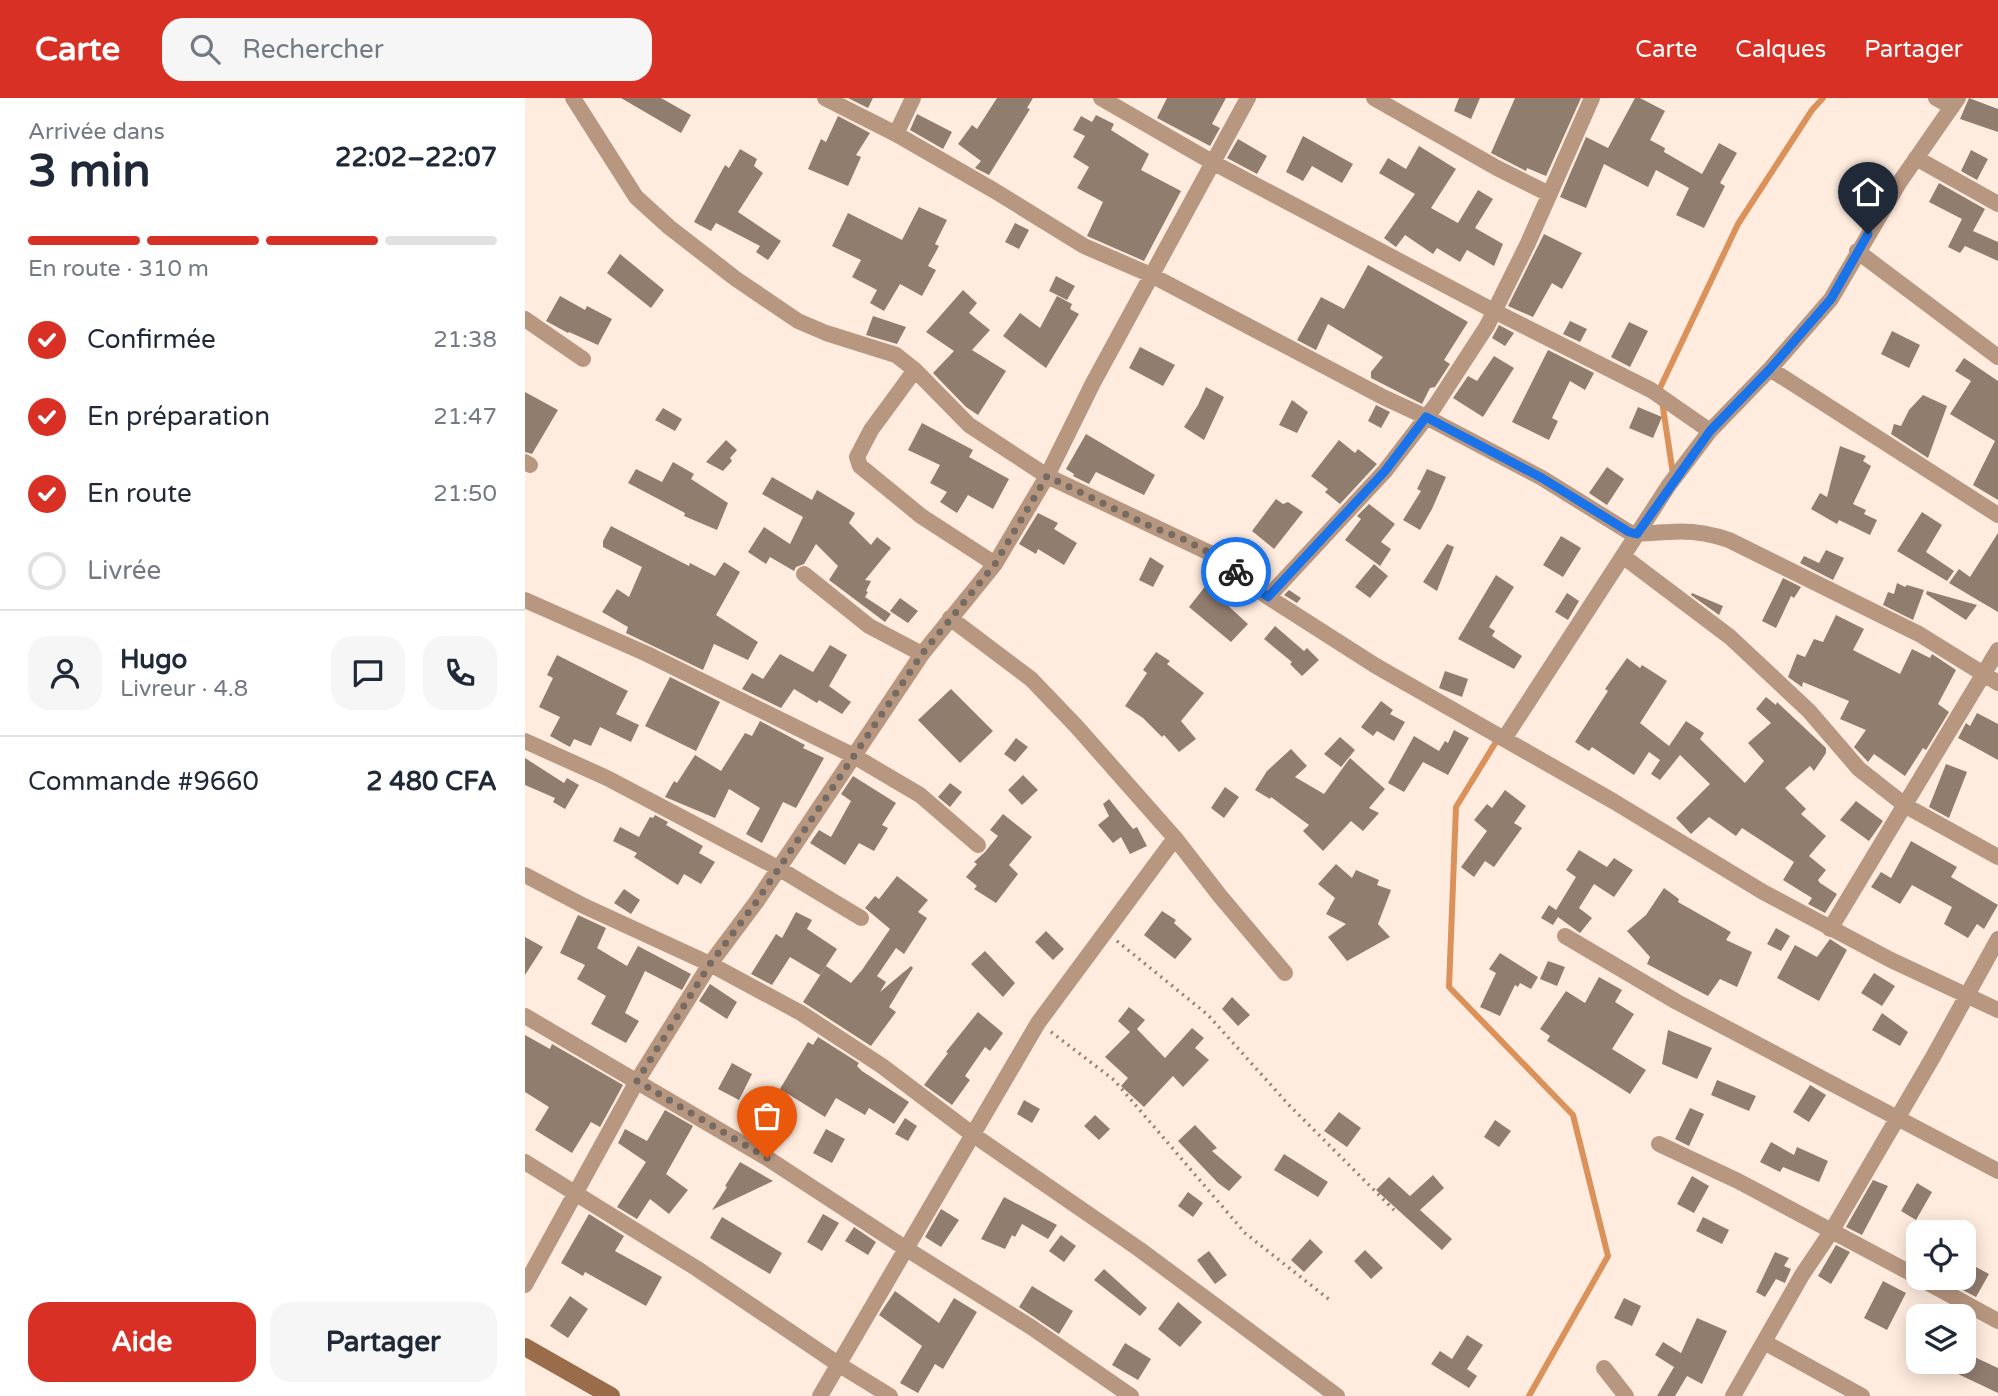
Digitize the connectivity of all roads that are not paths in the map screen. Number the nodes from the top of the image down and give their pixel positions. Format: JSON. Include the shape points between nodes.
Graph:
{"nodes":[{"id":1,"x":573,"y":98,"type":"edge"},
{"id":2,"x":825,"y":98,"type":"edge"},
{"id":3,"x":913,"y":98,"type":"edge"},
{"id":4,"x":1101,"y":98,"type":"edge"},
{"id":5,"x":1248,"y":98,"type":"edge"},
{"id":6,"x":1374,"y":98,"type":"edge"},
{"id":7,"x":1592,"y":98,"type":"edge"},
{"id":8,"x":1936,"y":98,"type":"edge"},
{"id":9,"x":1955,"y":103,"type":"edge"},
{"id":10,"x":896,"y":134,"type":"junction"},
{"id":11,"x":1916,"y":158,"type":"junction"},
{"id":12,"x":1212,"y":162,"type":"junction"},
{"id":13,"x":1549,"y":194,"type":"junction"},
{"id":14,"x":1998,"y":204,"type":"edge"},
{"id":15,"x":1857,"y":251,"type":"junction"},
{"id":16,"x":1151,"y":275,"type":"junction"},
{"id":17,"x":1494,"y":311,"type":"junction"},
{"id":18,"x":525,"y":319,"type":"edge"},
{"id":19,"x":1998,"y":357,"type":"edge"},
{"id":20,"x":583,"y":359,"type":"dead end"},
{"id":21,"x":1770,"y":369,"type":"junction"},
{"id":22,"x":915,"y":370,"type":"junction"},
{"id":23,"x":1426,"y":417,"type":"junction"},
{"id":24,"x":1710,"y":431,"type":"junction"},
{"id":25,"x":1047,"y":476,"type":"junction"},
{"id":26,"x":1998,"y":515,"type":"edge"},
{"id":27,"x":1637,"y":534,"type":"junction"},
{"id":28,"x":1623,"y":557,"type":"junction"},
{"id":29,"x":995,"y":564,"type":"junction"},
{"id":30,"x":804,"y":574,"type":"dead end"},
{"id":31,"x":1268,"y":597,"type":"junction"},
{"id":32,"x":525,"y":600,"type":"edge"},
{"id":33,"x":950,"y":618,"type":"junction"},
{"id":34,"x":1998,"y":650,"type":"edge"},
{"id":35,"x":922,"y":654,"type":"junction"},
{"id":36,"x":1991,"y":679,"type":"edge"},
{"id":37,"x":1504,"y":739,"type":"junction"},
{"id":38,"x":525,"y":741,"type":"edge"},
{"id":39,"x":854,"y":756,"type":"junction"},
{"id":40,"x":1906,"y":806,"type":"junction"},
{"id":41,"x":1175,"y":838,"type":"junction"},
{"id":42,"x":978,"y":845,"type":"dead end"},
{"id":43,"x":1998,"y":857,"type":"edge"},
{"id":44,"x":778,"y":868,"type":"junction"},
{"id":45,"x":525,"y":875,"type":"edge"},
{"id":46,"x":861,"y":918,"type":"dead end"},
{"id":47,"x":1830,"y":929,"type":"junction"},
{"id":48,"x":1565,"y":936,"type":"dead end"},
{"id":49,"x":1998,"y":939,"type":"edge"},
{"id":50,"x":710,"y":964,"type":"junction"},
{"id":51,"x":1285,"y":973,"type":"dead end"},
{"id":52,"x":1966,"y":993,"type":"junction"},
{"id":53,"x":1998,"y":1010,"type":"edge"},
{"id":54,"x":525,"y":1016,"type":"edge"},
{"id":55,"x":637,"y":1081,"type":"junction"},
{"id":56,"x":1897,"y":1117,"type":"junction"},
{"id":57,"x":972,"y":1134,"type":"junction"},
{"id":58,"x":1659,"y":1144,"type":"dead end"},
{"id":59,"x":525,"y":1162,"type":"edge"},
{"id":60,"x":1998,"y":1171,"type":"edge"},
{"id":61,"x":576,"y":1194,"type":"junction"},
{"id":62,"x":1831,"y":1233,"type":"junction"},
{"id":63,"x":905,"y":1248,"type":"junction"},
{"id":64,"x":1906,"y":1271,"type":"edge"},
{"id":65,"x":525,"y":1284,"type":"edge"},
{"id":66,"x":1942,"y":1290,"type":"edge"},
{"id":67,"x":1998,"y":1321,"type":"edge"},
{"id":68,"x":1764,"y":1342,"type":"junction"},
{"id":69,"x":525,"y":1347,"type":"edge"},
{"id":70,"x":838,"y":1364,"type":"junction"},
{"id":71,"x":1604,"y":1368,"type":"dead end"},
{"id":72,"x":1110,"y":1390,"type":"edge"},
{"id":73,"x":611,"y":1396,"type":"edge"},
{"id":74,"x":820,"y":1396,"type":"edge"},
{"id":75,"x":890,"y":1396,"type":"edge"},
{"id":76,"x":1131,"y":1396,"type":"edge"},
{"id":77,"x":1337,"y":1396,"type":"edge"},
{"id":78,"x":1626,"y":1396,"type":"edge"},
{"id":79,"x":1733,"y":1396,"type":"edge"},
{"id":80,"x":1862,"y":1396,"type":"edge"}],
"edges":[{"from":1,"to":22,"type":"street","via":[[636,197],[669,228],[798,321],[896,355]]},
{"from":2,"to":10,"type":"street"},
{"from":3,"to":10,"type":"street"},
{"from":4,"to":12,"type":"street"},
{"from":5,"to":12,"type":"street"},
{"from":6,"to":13,"type":"street"},
{"from":7,"to":13,"type":"street"},
{"from":8,"to":9,"type":"street"},
{"from":9,"to":11,"type":"street"},
{"from":10,"to":16,"type":"street","via":[[1084,246]]},
{"from":11,"to":14,"type":"street"},
{"from":11,"to":15,"type":"street"},
{"from":12,"to":16,"type":"street"},
{"from":12,"to":17,"type":"street"},
{"from":13,"to":17,"type":"street"},
{"from":15,"to":19,"type":"street"},
{"from":15,"to":21,"type":"street","via":[[1831,299]]},
{"from":16,"to":23,"type":"street"},
{"from":16,"to":25,"type":"street"},
{"from":17,"to":23,"type":"street"},
{"from":17,"to":24,"type":"street","via":[[1651,390]]},
{"from":18,"to":20,"type":"street"},
{"from":21,"to":24,"type":"street"},
{"from":21,"to":26,"type":"street"},
{"from":22,"to":25,"type":"street","via":[[969,425]]},
{"from":22,"to":29,"type":"street","via":[[871,430],[857,457],[860,466],[921,516]]},
{"from":23,"to":27,"type":"street"},
{"from":23,"to":31,"type":"street","via":[[1385,471]]},
{"from":24,"to":27,"type":"street"},
{"from":25,"to":29,"type":"street"},
{"from":25,"to":31,"type":"street","via":[[1210,553]]},
{"from":27,"to":28,"type":"street"},
{"from":27,"to":36,"type":"street","via":[[1709,533],[1729,540],[1919,634]]},
{"from":28,"to":37,"type":"street"},
{"from":28,"to":40,"type":"street","via":[[1730,637],[1809,711],[1860,769]]},
{"from":29,"to":33,"type":"street"},
{"from":30,"to":35,"type":"street","via":[[869,626]]},
{"from":31,"to":37,"type":"street","via":[[1375,666]]},
{"from":32,"to":39,"type":"street"},
{"from":33,"to":35,"type":"street"},
{"from":33,"to":41,"type":"street","via":[[1031,679]]},
{"from":34,"to":36,"type":"street"},
{"from":35,"to":39,"type":"street"},
{"from":36,"to":40,"type":"street"},
{"from":37,"to":47,"type":"street"},
{"from":38,"to":44,"type":"street","via":[[607,778]]},
{"from":39,"to":42,"type":"street","via":[[920,796]]},
{"from":39,"to":44,"type":"street"},
{"from":40,"to":43,"type":"street"},
{"from":40,"to":47,"type":"street"},
{"from":41,"to":51,"type":"street"},
{"from":41,"to":57,"type":"street","via":[[1038,1023]]},
{"from":44,"to":46,"type":"street"},
{"from":44,"to":50,"type":"street"},
{"from":45,"to":50,"type":"street"},
{"from":47,"to":52,"type":"street"},
{"from":48,"to":56,"type":"street","via":[[1677,1002]]},
{"from":49,"to":52,"type":"street"},
{"from":50,"to":55,"type":"street"},
{"from":50,"to":57,"type":"street","via":[[801,1013],[882,1066]]},
{"from":52,"to":53,"type":"street"},
{"from":52,"to":56,"type":"street"},
{"from":54,"to":55,"type":"street"},
{"from":55,"to":61,"type":"street"},
{"from":55,"to":63,"type":"street"},
{"from":56,"to":60,"type":"street"},
{"from":56,"to":62,"type":"street"},
{"from":57,"to":63,"type":"street"},
{"from":57,"to":77,"type":"street","via":[[1139,1249]]},
{"from":58,"to":62,"type":"street"},
{"from":59,"to":61,"type":"street"},
{"from":61,"to":65,"type":"street"},
{"from":61,"to":70,"type":"street"},
{"from":62,"to":64,"type":"street"},
{"from":62,"to":68,"type":"street","via":[[1801,1275]]},
{"from":63,"to":70,"type":"street"},
{"from":63,"to":72,"type":"street","via":[[1031,1327]]},
{"from":66,"to":67,"type":"street"},
{"from":68,"to":79,"type":"street"},
{"from":68,"to":80,"type":"street"},
{"from":69,"to":73,"type":"street"},
{"from":70,"to":74,"type":"street"},
{"from":70,"to":75,"type":"street"},
{"from":71,"to":78,"type":"street"},
{"from":72,"to":76,"type":"street"}]}
